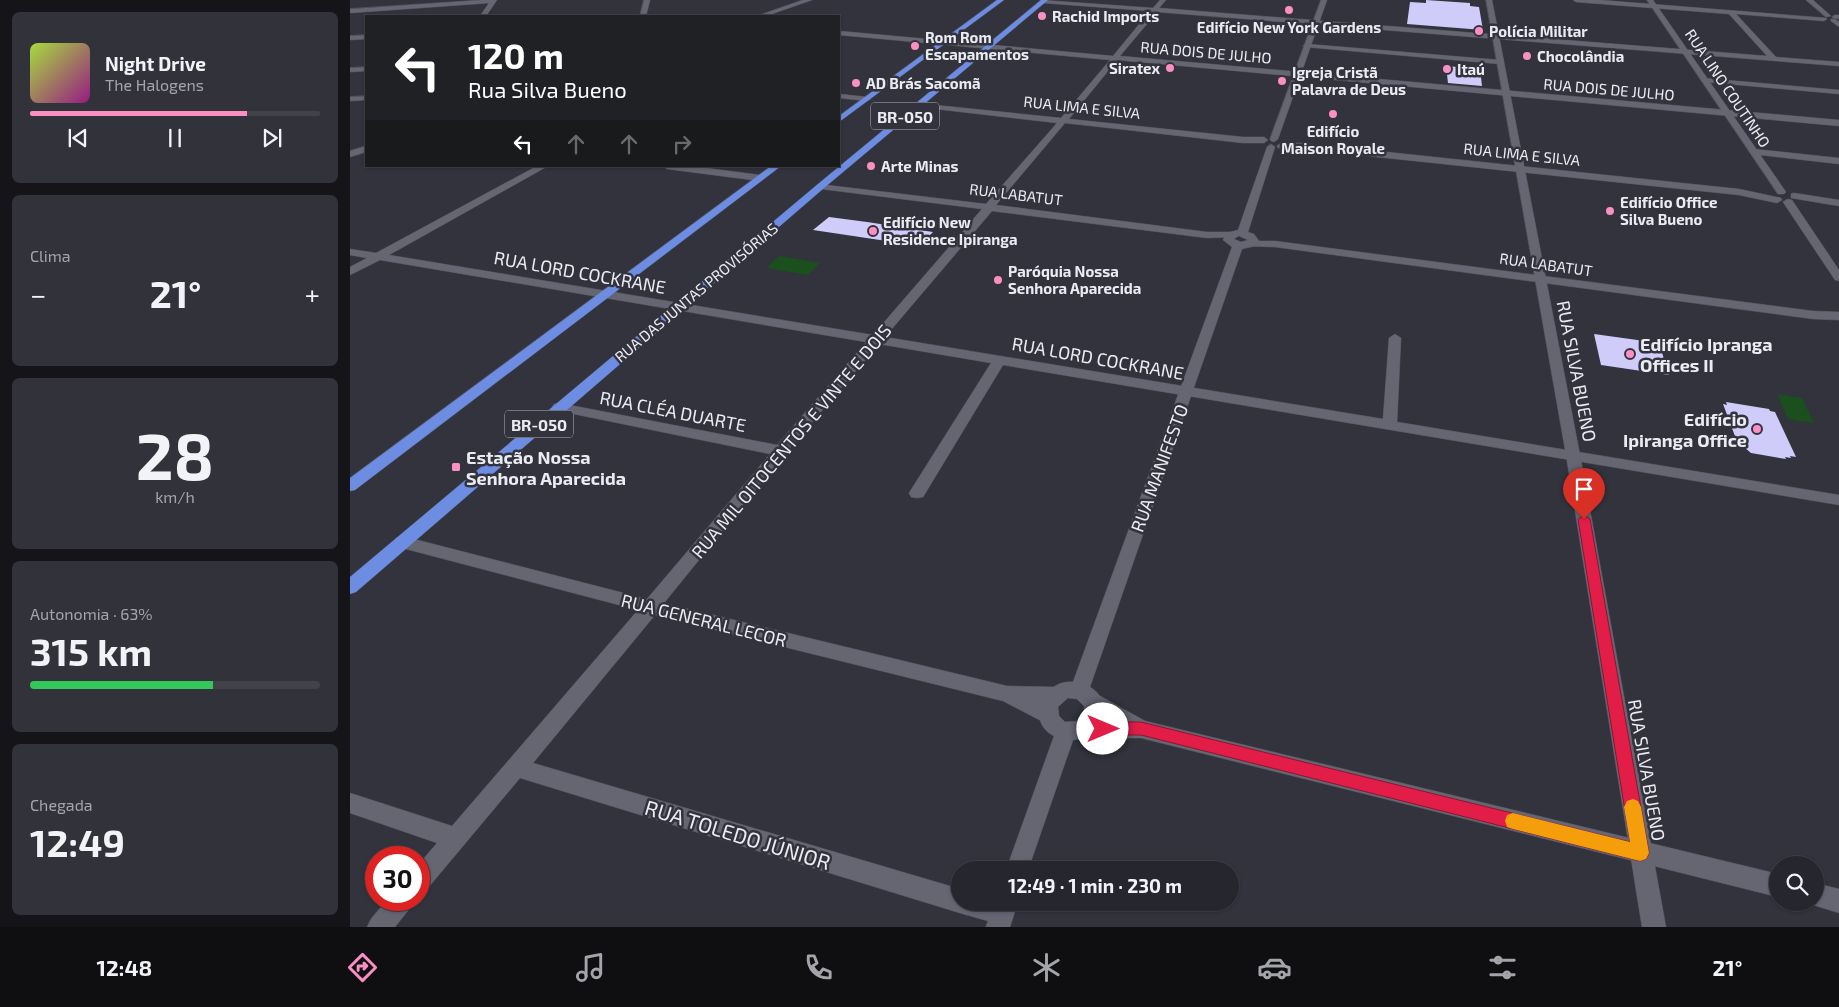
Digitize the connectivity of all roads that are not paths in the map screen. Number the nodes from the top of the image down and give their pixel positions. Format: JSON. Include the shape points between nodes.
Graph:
{"nodes":[{"id":1,"x":494,"y":0,"type":"edge"},
{"id":2,"x":647,"y":0,"type":"edge"},
{"id":3,"x":809,"y":0,"type":"edge"},
{"id":4,"x":1000,"y":0,"type":"edge"},
{"id":5,"x":1101,"y":0,"type":"edge"},
{"id":6,"x":1163,"y":0,"type":"edge"},
{"id":7,"x":1324,"y":0,"type":"edge"},
{"id":8,"x":1489,"y":0,"type":"edge"},
{"id":9,"x":1576,"y":0,"type":"edge"},
{"id":10,"x":1809,"y":0,"type":"edge"},
{"id":11,"x":800,"y":1,"type":"edge"},
{"id":12,"x":1044,"y":1,"type":"edge"},
{"id":13,"x":1652,"y":3,"type":"edge"},
{"id":14,"x":1096,"y":6,"type":"junction"},
{"id":15,"x":1154,"y":10,"type":"junction"},
{"id":16,"x":350,"y":11,"type":"edge"},
{"id":17,"x":1730,"y":11,"type":"junction"},
{"id":18,"x":484,"y":15,"type":"edge"},
{"id":19,"x":641,"y":15,"type":"edge"},
{"id":20,"x":763,"y":15,"type":"edge"},
{"id":21,"x":1833,"y":19,"type":"edge"},
{"id":22,"x":1316,"y":23,"type":"junction"},
{"id":23,"x":840,"y":33,"type":"edge"},
{"id":24,"x":365,"y":37,"type":"edge"},
{"id":25,"x":1496,"y":37,"type":"junction"},
{"id":26,"x":350,"y":38,"type":"edge"},
{"id":27,"x":944,"y":42,"type":"junction"},
{"id":28,"x":989,"y":46,"type":"junction"},
{"id":29,"x":1307,"y":46,"type":"junction"},
{"id":30,"x":1685,"y":52,"type":"junction"},
{"id":31,"x":1115,"y":58,"type":"junction"},
{"id":32,"x":1774,"y":59,"type":"junction"},
{"id":33,"x":1500,"y":62,"type":"junction"},
{"id":34,"x":1839,"y":64,"type":"edge"},
{"id":35,"x":365,"y":69,"type":"edge"},
{"id":36,"x":350,"y":70,"type":"edge"},
{"id":37,"x":1297,"y":74,"type":"junction"},
{"id":38,"x":1705,"y":80,"type":"junction"},
{"id":39,"x":1839,"y":92,"type":"edge"},
{"id":40,"x":1506,"y":93,"type":"junction"},
{"id":41,"x":840,"y":96,"type":"edge"},
{"id":42,"x":365,"y":98,"type":"edge"},
{"id":43,"x":350,"y":99,"type":"edge"},
{"id":44,"x":867,"y":99,"type":"junction"},
{"id":45,"x":918,"y":105,"type":"junction"},
{"id":46,"x":1726,"y":113,"type":"junction"},
{"id":47,"x":840,"y":119,"type":"edge"},
{"id":48,"x":1064,"y":120,"type":"junction"},
{"id":49,"x":1839,"y":123,"type":"edge"},
{"id":50,"x":1273,"y":143,"type":"junction"},
{"id":51,"x":350,"y":144,"type":"edge"},
{"id":52,"x":364,"y":146,"type":"edge"},
{"id":53,"x":1754,"y":152,"type":"junction"},
{"id":54,"x":350,"y":154,"type":"edge"},
{"id":55,"x":1839,"y":161,"type":"edge"},
{"id":56,"x":542,"y":167,"type":"edge"},
{"id":57,"x":675,"y":167,"type":"edge"},
{"id":58,"x":776,"y":167,"type":"edge"},
{"id":59,"x":1520,"y":168,"type":"junction"},
{"id":60,"x":760,"y":178,"type":"junction"},
{"id":61,"x":821,"y":186,"type":"junction"},
{"id":62,"x":1785,"y":197,"type":"junction"},
{"id":63,"x":1837,"y":203,"type":"edge"},
{"id":64,"x":989,"y":208,"type":"junction"},
{"id":65,"x":1241,"y":239,"type":"junction"},
{"id":66,"x":350,"y":252,"type":"edge"},
{"id":67,"x":378,"y":257,"type":"junction"},
{"id":68,"x":350,"y":272,"type":"edge"},
{"id":69,"x":1839,"y":278,"type":"edge"},
{"id":70,"x":1539,"y":279,"type":"junction"},
{"id":71,"x":613,"y":296,"type":"junction"},
{"id":72,"x":672,"y":306,"type":"junction"},
{"id":73,"x":1813,"y":315,"type":"junction"},
{"id":74,"x":1839,"y":316,"type":"edge"},
{"id":75,"x":1839,"y":321,"type":"edge"},
{"id":76,"x":1396,"y":338,"type":"dead end"},
{"id":77,"x":877,"y":340,"type":"junction"},
{"id":78,"x":999,"y":360,"type":"junction"},
{"id":79,"x":1185,"y":392,"type":"junction"},
{"id":80,"x":559,"y":407,"type":"junction"},
{"id":81,"x":1390,"y":425,"type":"junction"},
{"id":82,"x":780,"y":451,"type":"junction"},
{"id":83,"x":1573,"y":455,"type":"junction"},
{"id":84,"x":350,"y":486,"type":"edge"},
{"id":85,"x":917,"y":493,"type":"dead end"},
{"id":86,"x":1839,"y":500,"type":"edge"},
{"id":87,"x":402,"y":542,"type":"junction"},
{"id":88,"x":350,"y":587,"type":"edge"},
{"id":89,"x":651,"y":607,"type":"junction"},
{"id":90,"x":1007,"y":694,"type":"junction"},
{"id":91,"x":1056,"y":695,"type":"junction"},
{"id":92,"x":1086,"y":695,"type":"junction"},
{"id":93,"x":1049,"y":716,"type":"junction"},
{"id":94,"x":1141,"y":729,"type":"junction"},
{"id":95,"x":1075,"y":730,"type":"junction"},
{"id":96,"x":516,"y":767,"type":"junction"},
{"id":97,"x":350,"y":803,"type":"edge"},
{"id":98,"x":455,"y":838,"type":"junction"},
{"id":99,"x":1640,"y":853,"type":"junction"},
{"id":100,"x":1022,"y":861,"type":"edge"},
{"id":101,"x":430,"y":867,"type":"edge"},
{"id":102,"x":1769,"y":884,"type":"edge"},
{"id":103,"x":951,"y":897,"type":"edge"},
{"id":104,"x":1824,"y":897,"type":"edge"},
{"id":105,"x":1839,"y":901,"type":"edge"},
{"id":106,"x":393,"y":911,"type":"edge"},
{"id":107,"x":379,"y":927,"type":"edge"},
{"id":108,"x":1654,"y":927,"type":"edge"}],
"edges":[{"from":1,"to":16,"type":"street"},
{"from":1,"to":18,"type":"street"},
{"from":2,"to":19,"type":"street"},
{"from":3,"to":11,"type":"street"},
{"from":4,"to":27,"type":"highway","number":"BR-050"},
{"from":5,"to":14,"type":"street"},
{"from":6,"to":15,"type":"street","name":"RUA MIL OITOCENTOS E VINTE E DOIS"},
{"from":7,"to":22,"type":"street","name":"RUA MANIFESTO"},
{"from":8,"to":25,"type":"street","name":"RUA SILVA BUENO"},
{"from":9,"to":13,"type":"street"},
{"from":10,"to":21,"type":"street"},
{"from":11,"to":20,"type":"street"},
{"from":12,"to":14,"type":"street"},
{"from":12,"to":28,"type":"highway","name":"RUA DAS JUNTAS PROVISÓRIAS","number":"BR-050"},
{"from":13,"to":17,"type":"street"},
{"from":13,"to":30,"type":"street","name":"RUA LINO COUTINHO"},
{"from":14,"to":15,"type":"street"},
{"from":15,"to":22,"type":"street"},
{"from":15,"to":31,"type":"street","name":"RUA MIL OITOCENTOS E VINTE E DOIS"},
{"from":17,"to":21,"type":"street"},
{"from":17,"to":32,"type":"street"},
{"from":22,"to":25,"type":"street"},
{"from":22,"to":29,"type":"street","name":"RUA MANIFESTO"},
{"from":23,"to":27,"type":"street","name":"RUA DOIS DE JULHO"},
{"from":24,"to":26,"type":"street"},
{"from":25,"to":30,"type":"street"},
{"from":25,"to":33,"type":"street","name":"RUA SILVA BUENO"},
{"from":27,"to":28,"type":"street","name":"RUA DOIS DE JULHO"},
{"from":27,"to":44,"type":"highway","number":"BR-050"},
{"from":28,"to":31,"type":"street","name":"RUA DOIS DE JULHO"},
{"from":28,"to":45,"type":"highway","name":"RUA DAS JUNTAS PROVISÓRIAS","number":"BR-050"},
{"from":29,"to":33,"type":"street","via":[[1372,55]]},
{"from":29,"to":37,"type":"street","name":"RUA MANIFESTO"},
{"from":30,"to":32,"type":"street"},
{"from":30,"to":38,"type":"street","name":"RUA LINO COUTINHO"},
{"from":31,"to":37,"type":"street","name":"RUA DOIS DE JULHO"},
{"from":31,"to":48,"type":"street","name":"RUA MIL OITOCENTOS E VINTE E DOIS"},
{"from":32,"to":34,"type":"street"},
{"from":33,"to":40,"type":"street","name":"RUA SILVA BUENO"},
{"from":35,"to":36,"type":"street"},
{"from":37,"to":40,"type":"street","name":"RUA DOIS DE JULHO"},
{"from":37,"to":50,"type":"street","name":"RUA MANIFESTO"},
{"from":38,"to":39,"type":"street"},
{"from":38,"to":46,"type":"street","name":"RUA LINO COUTINHO"},
{"from":40,"to":46,"type":"street","name":"RUA DOIS DE JULHO"},
{"from":40,"to":59,"type":"street","name":"RUA SILVA BUENO"},
{"from":41,"to":44,"type":"street"},
{"from":42,"to":43,"type":"street"},
{"from":44,"to":47,"type":"highway","number":"BR-050"},
{"from":45,"to":48,"type":"street","name":"RUA LIMA E SILVA"},
{"from":45,"to":61,"type":"highway","name":"RUA DAS JUNTAS PROVISÓRIAS","number":"BR-050"},
{"from":46,"to":49,"type":"street","name":"RUA DOIS DE JULHO"},
{"from":46,"to":53,"type":"street","name":"RUA LINO COUTINHO"},
{"from":48,"to":50,"type":"street","name":"RUA LIMA E SILVA"},
{"from":48,"to":64,"type":"street","name":"RUA MIL OITOCENTOS E VINTE E DOIS"},
{"from":50,"to":59,"type":"street","name":"RUA LIMA E SILVA"},
{"from":50,"to":65,"type":"street","name":"RUA MANIFESTO"},
{"from":51,"to":52,"type":"street"},
{"from":52,"to":54,"type":"street"},
{"from":53,"to":55,"type":"street"},
{"from":53,"to":62,"type":"street","name":"RUA LINO COUTINHO"},
{"from":56,"to":67,"type":"street"},
{"from":57,"to":60,"type":"street"},
{"from":58,"to":60,"type":"highway"},
{"from":59,"to":62,"type":"street","name":"RUA LIMA E SILVA"},
{"from":59,"to":70,"type":"street","name":"RUA SILVA BUENO"},
{"from":60,"to":71,"type":"highway"},
{"from":61,"to":64,"type":"street","name":"RUA LABATUT"},
{"from":61,"to":72,"type":"highway","name":"RUA DAS JUNTAS PROVISÓRIAS","number":"BR-050"},
{"from":62,"to":63,"type":"street","name":"RUA LIMA E SILVA"},
{"from":62,"to":69,"type":"street","name":"RUA LINO COUTINHO"},
{"from":64,"to":65,"type":"street","name":"RUA LABATUT"},
{"from":64,"to":77,"type":"street","name":"RUA MIL OITOCENTOS E VINTE E DOIS"},
{"from":65,"to":70,"type":"street","name":"RUA LABATUT"},
{"from":65,"to":79,"type":"street","name":"RUA MANIFESTO"},
{"from":66,"to":67,"type":"street","name":"RUA LORD COCKRANE"},
{"from":67,"to":68,"type":"street"},
{"from":67,"to":71,"type":"street","name":"RUA LORD COCKRANE"},
{"from":70,"to":73,"type":"street","name":"RUA LABATUT"},
{"from":70,"to":83,"type":"street","name":"RUA SILVA BUENO"},
{"from":71,"to":72,"type":"street","name":"RUA LORD COCKRANE"},
{"from":71,"to":84,"type":"highway"},
{"from":72,"to":77,"type":"street","name":"RUA LORD COCKRANE"},
{"from":72,"to":80,"type":"highway","name":"RUA DAS JUNTAS PROVISÓRIAS","number":"BR-050"},
{"from":73,"to":74,"type":"street","name":"RUA LABATUT"},
{"from":73,"to":75,"type":"street","name":"RUA LABATUT"},
{"from":76,"to":81,"type":"street"},
{"from":77,"to":78,"type":"street","name":"RUA LORD COCKRANE"},
{"from":77,"to":82,"type":"street","name":"RUA MIL OITOCENTOS E VINTE E DOIS"},
{"from":78,"to":79,"type":"street","name":"RUA LORD COCKRANE"},
{"from":78,"to":85,"type":"street"},
{"from":79,"to":81,"type":"street","name":"RUA LORD COCKRANE"},
{"from":79,"to":92,"type":"street","name":"RUA MANIFESTO"},
{"from":80,"to":82,"type":"street","name":"RUA CLÉA DUARTE"},
{"from":80,"to":87,"type":"highway","name":"RUA DAS JUNTAS PROVISÓRIAS","number":"BR-050"},
{"from":81,"to":83,"type":"street","name":"RUA LORD COCKRANE"},
{"from":82,"to":89,"type":"street","name":"RUA MIL OITOCENTOS E VINTE E DOIS"},
{"from":83,"to":86,"type":"street","name":"RUA LORD COCKRANE"},
{"from":83,"to":99,"type":"street","name":"RUA SILVA BUENO"},
{"from":87,"to":88,"type":"highway","name":"RUA DAS JUNTAS PROVISÓRIAS","number":"BR-050"},
{"from":87,"to":89,"type":"street","name":"RUA GENERAL LECOR"},
{"from":89,"to":90,"type":"street","name":"RUA GENERAL LECOR"},
{"from":89,"to":96,"type":"street","name":"RUA MIL OITOCENTOS E VINTE E DOIS"},
{"from":90,"to":91,"type":"street","name":"RUA GENERAL LECOR"},
{"from":90,"to":93,"type":"street","name":"RUA GENERAL LECOR"},
{"from":91,"to":92,"type":"street","via":[[1067,690]]},
{"from":91,"to":93,"type":"street","via":[[1049,705]]},
{"from":92,"to":94,"type":"street"},
{"from":92,"to":95,"type":"street","via":[[1096,706],[1094,719]]},
{"from":93,"to":95,"type":"street","via":[[1055,726]]},
{"from":94,"to":95,"type":"street"},
{"from":94,"to":99,"type":"street"},
{"from":95,"to":100,"type":"street"},
{"from":96,"to":98,"type":"street","name":"RUA MIL OITOCENTOS E VINTE E DOIS"},
{"from":96,"to":103,"type":"street","name":"RUA TOLEDO JÚNIOR"},
{"from":97,"to":98,"type":"street"},
{"from":98,"to":101,"type":"street","name":"RUA MIL OITOCENTOS E VINTE E DOIS"},
{"from":99,"to":102,"type":"street"},
{"from":99,"to":108,"type":"street","name":"RUA SILVA BUENO"},
{"from":104,"to":105,"type":"street"},
{"from":106,"to":107,"type":"street"}]}
